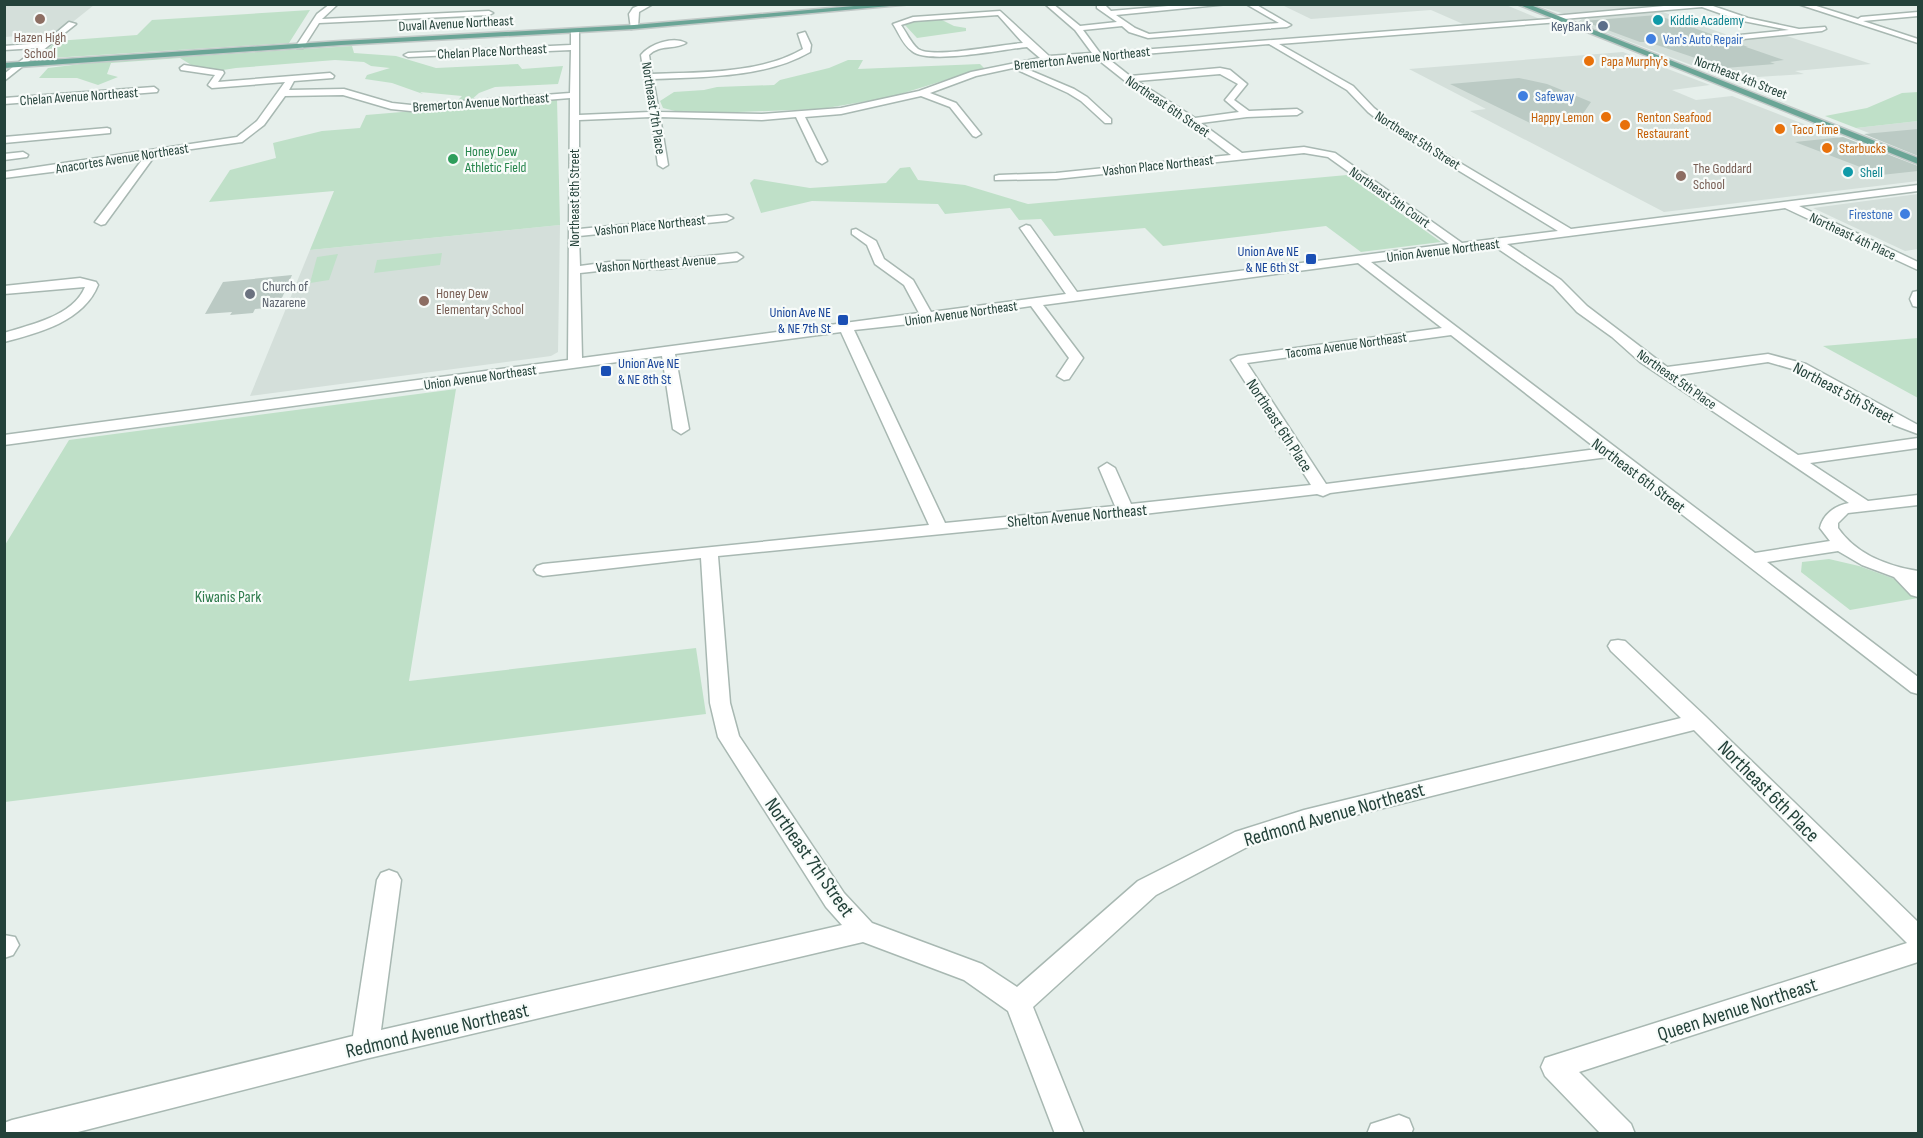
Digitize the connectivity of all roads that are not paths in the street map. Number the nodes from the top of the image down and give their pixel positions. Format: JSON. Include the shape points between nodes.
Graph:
{"nodes":[{"id":1,"x":335,"y":4,"type":"edge"},
{"id":2,"x":650,"y":4,"type":"edge"},
{"id":3,"x":690,"y":4,"type":"edge"},
{"id":4,"x":695,"y":4,"type":"edge"},
{"id":5,"x":909,"y":4,"type":"edge"},
{"id":6,"x":1048,"y":4,"type":"edge"},
{"id":7,"x":1101,"y":4,"type":"edge"},
{"id":8,"x":1225,"y":4,"type":"edge"},
{"id":9,"x":1249,"y":4,"type":"edge"},
{"id":10,"x":1520,"y":4,"type":"edge"},
{"id":11,"x":1717,"y":4,"type":"edge"},
{"id":12,"x":1801,"y":4,"type":"edge"},
{"id":13,"x":1691,"y":5,"type":"edge"},
{"id":14,"x":1703,"y":6,"type":"edge"},
{"id":15,"x":1169,"y":7,"type":"edge"},
{"id":16,"x":489,"y":13,"type":"dead end"},
{"id":17,"x":1110,"y":13,"type":"junction"},
{"id":18,"x":1182,"y":14,"type":"dead end"},
{"id":19,"x":1918,"y":14,"type":"edge"},
{"id":20,"x":1557,"y":19,"type":"junction"},
{"id":21,"x":1747,"y":20,"type":"junction"},
{"id":22,"x":1850,"y":20,"type":"junction"},
{"id":23,"x":317,"y":21,"type":"junction"},
{"id":24,"x":1706,"y":23,"type":"dead end"},
{"id":25,"x":72,"y":24,"type":"dead end"},
{"id":26,"x":1125,"y":24,"type":"junction"},
{"id":27,"x":1287,"y":25,"type":"junction"},
{"id":28,"x":1201,"y":26,"type":"dead end"},
{"id":29,"x":634,"y":27,"type":"junction"},
{"id":30,"x":1078,"y":28,"type":"junction"},
{"id":31,"x":1822,"y":29,"type":"dead end"},
{"id":32,"x":575,"y":31,"type":"junction"},
{"id":33,"x":1210,"y":32,"type":"junction"},
{"id":34,"x":1800,"y":32,"type":"junction"},
{"id":35,"x":802,"y":34,"type":"dead end"},
{"id":36,"x":1312,"y":38,"type":"junction"},
{"id":37,"x":1743,"y":38,"type":"dead end"},
{"id":38,"x":1918,"y":41,"type":"edge"},
{"id":39,"x":1269,"y":42,"type":"junction"},
{"id":40,"x":682,"y":43,"type":"dead end"},
{"id":41,"x":46,"y":45,"type":"junction"},
{"id":42,"x":1028,"y":45,"type":"junction"},
{"id":43,"x":300,"y":46,"type":"junction"},
{"id":44,"x":575,"y":47,"type":"junction"},
{"id":45,"x":4,"y":48,"type":"edge"},
{"id":46,"x":408,"y":55,"type":"dead end"},
{"id":47,"x":1098,"y":55,"type":"junction"},
{"id":48,"x":1047,"y":59,"type":"junction"},
{"id":49,"x":22,"y":65,"type":"junction"},
{"id":50,"x":1012,"y":65,"type":"junction"},
{"id":51,"x":4,"y":66,"type":"edge"},
{"id":52,"x":184,"y":68,"type":"dead end"},
{"id":53,"x":330,"y":76,"type":"dead end"},
{"id":54,"x":649,"y":77,"type":"junction"},
{"id":55,"x":4,"y":79,"type":"edge"},
{"id":56,"x":291,"y":79,"type":"junction"},
{"id":57,"x":1128,"y":80,"type":"junction"},
{"id":58,"x":154,"y":90,"type":"dead end"},
{"id":59,"x":282,"y":93,"type":"junction"},
{"id":60,"x":922,"y":93,"type":"junction"},
{"id":61,"x":574,"y":95,"type":"junction"},
{"id":62,"x":4,"y":102,"type":"edge"},
{"id":63,"x":1297,"y":112,"type":"dead end"},
{"id":64,"x":656,"y":114,"type":"junction"},
{"id":65,"x":799,"y":114,"type":"junction"},
{"id":66,"x":1247,"y":114,"type":"junction"},
{"id":67,"x":574,"y":118,"type":"junction"},
{"id":68,"x":1108,"y":121,"type":"dead end"},
{"id":69,"x":1194,"y":121,"type":"junction"},
{"id":70,"x":107,"y":132,"type":"dead end"},
{"id":71,"x":976,"y":134,"type":"dead end"},
{"id":72,"x":4,"y":140,"type":"edge"},
{"id":73,"x":153,"y":151,"type":"junction"},
{"id":74,"x":1317,"y":151,"type":"joint"},
{"id":75,"x":23,"y":155,"type":"dead end"},
{"id":76,"x":1239,"y":156,"type":"junction"},
{"id":77,"x":4,"y":157,"type":"edge"},
{"id":78,"x":822,"y":161,"type":"dead end"},
{"id":79,"x":1918,"y":161,"type":"edge"},
{"id":80,"x":663,"y":165,"type":"dead end"},
{"id":81,"x":4,"y":175,"type":"edge"},
{"id":82,"x":999,"y":178,"type":"dead end"},
{"id":83,"x":1918,"y":188,"type":"edge"},
{"id":84,"x":1787,"y":205,"type":"junction"},
{"id":85,"x":728,"y":218,"type":"dead end"},
{"id":86,"x":101,"y":222,"type":"dead end"},
{"id":87,"x":1026,"y":228,"type":"dead end"},
{"id":88,"x":856,"y":232,"type":"dead end"},
{"id":89,"x":573,"y":233,"type":"junction"},
{"id":90,"x":1572,"y":234,"type":"junction"},
{"id":91,"x":1498,"y":243,"type":"junction"},
{"id":92,"x":1462,"y":248,"type":"junction"},
{"id":93,"x":737,"y":257,"type":"dead end"},
{"id":94,"x":1361,"y":260,"type":"junction"},
{"id":95,"x":1918,"y":266,"type":"edge"},
{"id":96,"x":574,"y":270,"type":"junction"},
{"id":97,"x":4,"y":290,"type":"edge"},
{"id":98,"x":1075,"y":298,"type":"junction"},
{"id":99,"x":1035,"y":303,"type":"junction"},
{"id":100,"x":928,"y":318,"type":"junction"},
{"id":101,"x":846,"y":328,"type":"junction"},
{"id":102,"x":1453,"y":330,"type":"junction"},
{"id":103,"x":4,"y":338,"type":"edge"},
{"id":104,"x":668,"y":352,"type":"junction"},
{"id":105,"x":1238,"y":360,"type":"joint"},
{"id":106,"x":575,"y":364,"type":"junction"},
{"id":107,"x":1665,"y":372,"type":"junction"},
{"id":108,"x":1064,"y":376,"type":"dead end"},
{"id":109,"x":681,"y":429,"type":"dead end"},
{"id":110,"x":1918,"y":430,"type":"edge"},
{"id":111,"x":4,"y":440,"type":"edge"},
{"id":112,"x":1918,"y":443,"type":"edge"},
{"id":113,"x":1610,"y":452,"type":"junction"},
{"id":114,"x":1796,"y":460,"type":"junction"},
{"id":115,"x":1107,"y":468,"type":"dead end"},
{"id":116,"x":1323,"y":491,"type":"junction"},
{"id":117,"x":1918,"y":500,"type":"edge"},
{"id":118,"x":1864,"y":506,"type":"junction"},
{"id":119,"x":1126,"y":511,"type":"junction"},
{"id":120,"x":939,"y":528,"type":"junction"},
{"id":121,"x":1840,"y":545,"type":"junction"},
{"id":122,"x":709,"y":551,"type":"junction"},
{"id":123,"x":1749,"y":559,"type":"junction"},
{"id":124,"x":543,"y":570,"type":"dead end"},
{"id":125,"x":1910,"y":575,"type":"edge"},
{"id":126,"x":1918,"y":591,"type":"edge"},
{"id":127,"x":1618,"y":646,"type":"dead end"},
{"id":128,"x":1918,"y":687,"type":"edge"},
{"id":129,"x":1698,"y":721,"type":"junction"},
{"id":130,"x":389,"y":880,"type":"dead end"},
{"id":131,"x":863,"y":931,"type":"junction"},
{"id":132,"x":1918,"y":938,"type":"edge"},
{"id":133,"x":1918,"y":951,"type":"edge"},
{"id":134,"x":1018,"y":1003,"type":"junction"},
{"id":135,"x":365,"y":1047,"type":"junction"},
{"id":136,"x":12,"y":1134,"type":"edge"},
{"id":137,"x":1070,"y":1134,"type":"edge"},
{"id":138,"x":1621,"y":1134,"type":"edge"}],
"edges":[{"from":1,"to":23,"type":"street"},
{"from":2,"to":29,"type":"street","via":[[633,14]]},
{"from":3,"to":4,"type":"street"},
{"from":5,"to":29,"type":"main road","name":"Duvall Avenue Northeast"},
{"from":6,"to":30,"type":"street","name":"Northeast 6th Street"},
{"from":7,"to":17,"type":"street"},
{"from":8,"to":15,"type":"street"},
{"from":9,"to":27,"type":"street"},
{"from":10,"to":20,"type":"main road","name":"Northeast 4th Street"},
{"from":11,"to":14,"type":"street","name":"Bremerton Avenue Northeast"},
{"from":12,"to":22,"type":"street"},
{"from":13,"to":14,"type":"street","name":"Bremerton Avenue Northeast"},
{"from":13,"to":20,"type":"street","name":"Bremerton Avenue Northeast"},
{"from":14,"to":21,"type":"street"},
{"from":15,"to":17,"type":"street"},
{"from":15,"to":18,"type":"street"},
{"from":16,"to":23,"type":"street"},
{"from":17,"to":26,"type":"street"},
{"from":19,"to":22,"type":"street"},
{"from":20,"to":36,"type":"street","name":"Bremerton Avenue Northeast"},
{"from":20,"to":79,"type":"main road","name":"Northeast 4th Street"},
{"from":21,"to":24,"type":"street"},
{"from":21,"to":34,"type":"street"},
{"from":22,"to":38,"type":"street"},
{"from":23,"to":43,"type":"street"},
{"from":25,"to":41,"type":"street"},
{"from":26,"to":30,"type":"street"},
{"from":26,"to":33,"type":"street","via":[[1148,36]]},
{"from":27,"to":33,"type":"street"},
{"from":27,"to":36,"type":"street"},
{"from":28,"to":33,"type":"street"},
{"from":29,"to":32,"type":"main road","name":"Duvall Avenue Northeast"},
{"from":30,"to":47,"type":"street","name":"Northeast 6th Street"},
{"from":31,"to":34,"type":"street"},
{"from":32,"to":43,"type":"main road","name":"Duvall Avenue Northeast"},
{"from":32,"to":44,"type":"street","name":"Northeast 8th Street"},
{"from":34,"to":37,"type":"street"},
{"from":35,"to":54,"type":"street","via":[[807,50],[791,58],[746,69]]},
{"from":36,"to":39,"type":"street","name":"Bremerton Avenue Northeast"},
{"from":39,"to":47,"type":"street","name":"Bremerton Avenue Northeast"},
{"from":39,"to":90,"type":"street","name":"Northeast 5th Street","via":[[1350,88],[1390,125]]},
{"from":40,"to":54,"type":"street","name":"Northeast 7th Place","via":[[648,50],[645,55]]},
{"from":41,"to":45,"type":"street"},
{"from":41,"to":49,"type":"street"},
{"from":42,"to":42,"type":"street","via":[[1000,13],[897,24],[921,54]]},
{"from":42,"to":48,"type":"street"},
{"from":43,"to":49,"type":"main road","name":"Duvall Avenue Northeast"},
{"from":44,"to":46,"type":"street","name":"Chelan Place Northeast"},
{"from":44,"to":61,"type":"street","name":"Northeast 8th Street"},
{"from":47,"to":48,"type":"street","name":"Bremerton Avenue Northeast"},
{"from":47,"to":57,"type":"street","name":"Northeast 6th Street"},
{"from":48,"to":50,"type":"street","name":"Bremerton Avenue Northeast"},
{"from":49,"to":51,"type":"main road","name":"Duvall Avenue Northeast"},
{"from":49,"to":55,"type":"street"},
{"from":50,"to":60,"type":"street","name":"Bremerton Avenue Northeast"},
{"from":50,"to":68,"type":"street","via":[[1071,91]]},
{"from":52,"to":56,"type":"street","via":[[220,73],[212,85]]},
{"from":53,"to":56,"type":"street"},
{"from":54,"to":64,"type":"street","name":"Northeast 7th Place"},
{"from":56,"to":59,"type":"street"},
{"from":57,"to":66,"type":"street","via":[[1227,72],[1243,84],[1228,100]]},
{"from":57,"to":69,"type":"street","name":"Northeast 6th Street"},
{"from":58,"to":62,"type":"street","name":"Chelan Avenue Northeast"},
{"from":59,"to":61,"type":"street","name":"Bremerton Avenue Northeast","via":[[344,92],[411,108]]},
{"from":59,"to":73,"type":"street","name":"Anacortes Avenue Northeast","via":[[250,135],[239,140]]},
{"from":60,"to":65,"type":"street","name":"Bremerton Avenue Northeast","via":[[867,106]]},
{"from":60,"to":71,"type":"street","via":[[952,105]]},
{"from":61,"to":67,"type":"street","name":"Northeast 8th Street"},
{"from":63,"to":66,"type":"street"},
{"from":64,"to":65,"type":"street","name":"Bremerton Avenue Northeast"},
{"from":64,"to":67,"type":"street","name":"Bremerton Avenue Northeast"},
{"from":64,"to":80,"type":"street","name":"Northeast 7th Place"},
{"from":65,"to":78,"type":"street"},
{"from":66,"to":69,"type":"street"},
{"from":67,"to":89,"type":"street","name":"Northeast 8th Street"},
{"from":69,"to":76,"type":"street","name":"Northeast 6th Street"},
{"from":70,"to":72,"type":"street"},
{"from":73,"to":81,"type":"street","name":"Anacortes Avenue Northeast"},
{"from":73,"to":86,"type":"street"},
{"from":74,"to":76,"type":"street","name":"Vashon Place Northeast"},
{"from":74,"to":92,"type":"street","name":"Northeast 5th Court","via":[[1331,156]]},
{"from":75,"to":77,"type":"street"},
{"from":76,"to":82,"type":"street","name":"Vashon Place Northeast","via":[[1056,176]]},
{"from":83,"to":84,"type":"street","name":"Union Avenue Northeast"},
{"from":84,"to":90,"type":"street","name":"Union Avenue Northeast"},
{"from":84,"to":95,"type":"street","name":"Northeast 4th Place"},
{"from":85,"to":89,"type":"street","name":"Vashon Place Northeast"},
{"from":87,"to":98,"type":"street"},
{"from":88,"to":100,"type":"street","via":[[872,243],[879,261],[909,283]]},
{"from":89,"to":96,"type":"street","name":"Northeast 8th Street"},
{"from":90,"to":91,"type":"street","name":"Union Avenue Northeast"},
{"from":91,"to":92,"type":"street","name":"Union Avenue Northeast"},
{"from":91,"to":107,"type":"street","name":"Northeast 5th Place","via":[[1557,283],[1582,309]]},
{"from":92,"to":94,"type":"street","name":"Union Avenue Northeast"},
{"from":93,"to":96,"type":"street","name":"Vashon Northeast Avenue"},
{"from":94,"to":98,"type":"street","name":"Union Avenue Northeast"},
{"from":94,"to":102,"type":"street","name":"Northeast 6th Street"},
{"from":96,"to":106,"type":"street","name":"Northeast 8th Street"},
{"from":97,"to":103,"type":"street","via":[[80,282],[92,285],[78,307]]},
{"from":98,"to":99,"type":"street","name":"Union Avenue Northeast"},
{"from":99,"to":100,"type":"street","name":"Union Avenue Northeast"},
{"from":99,"to":108,"type":"street","via":[[1076,358]]},
{"from":100,"to":101,"type":"street","name":"Union Avenue Northeast"},
{"from":101,"to":104,"type":"street","name":"Union Avenue Northeast"},
{"from":101,"to":120,"type":"street"},
{"from":102,"to":105,"type":"street","name":"Tacoma Avenue Northeast"},
{"from":102,"to":113,"type":"street","name":"Northeast 6th Street"},
{"from":104,"to":106,"type":"street","name":"Union Avenue Northeast"},
{"from":104,"to":109,"type":"street"},
{"from":105,"to":116,"type":"street","name":"Northeast 6th Place"},
{"from":106,"to":111,"type":"street","name":"Union Avenue Northeast"},
{"from":107,"to":110,"type":"street","name":"Northeast 5th Street","via":[[1768,358],[1801,367]]},
{"from":107,"to":114,"type":"street","name":"Northeast 5th Place"},
{"from":112,"to":114,"type":"street"},
{"from":113,"to":116,"type":"street","name":"Shelton Avenue Northeast"},
{"from":113,"to":123,"type":"street","name":"Northeast 6th Street"},
{"from":114,"to":118,"type":"street","name":"Northeast 5th Place"},
{"from":115,"to":119,"type":"street"},
{"from":116,"to":119,"type":"street","name":"Shelton Avenue Northeast"},
{"from":117,"to":118,"type":"street"},
{"from":118,"to":121,"type":"street","via":[[1843,509],[1830,522],[1829,528]]},
{"from":119,"to":120,"type":"street","name":"Shelton Avenue Northeast"},
{"from":120,"to":122,"type":"street","name":"Shelton Avenue Northeast"},
{"from":121,"to":123,"type":"street"},
{"from":121,"to":125,"type":"street","via":[[1861,559]]},
{"from":122,"to":124,"type":"street","name":"Shelton Avenue Northeast"},
{"from":122,"to":131,"type":"street","name":"Northeast 7th Street","via":[[720,703],[729,738],[835,900]]},
{"from":123,"to":128,"type":"street","name":"Northeast 6th Street"},
{"from":125,"to":126,"type":"street"},
{"from":127,"to":129,"type":"street","name":"Northeast 6th Place"},
{"from":129,"to":132,"type":"street","name":"Northeast 6th Place"},
{"from":129,"to":134,"type":"street","name":"Redmond Avenue Northeast","via":[[1304,819],[1243,838],[1147,888]]},
{"from":130,"to":135,"type":"street"},
{"from":131,"to":134,"type":"street","name":"Northeast 7th Street","via":[[973,972]]},
{"from":131,"to":135,"type":"street","name":"Redmond Avenue Northeast"},
{"from":133,"to":138,"type":"street","name":"Queen Avenue Northeast","via":[[1555,1067]]},
{"from":134,"to":137,"type":"street"},
{"from":135,"to":136,"type":"street","name":"Redmond Avenue Northeast"}]}
